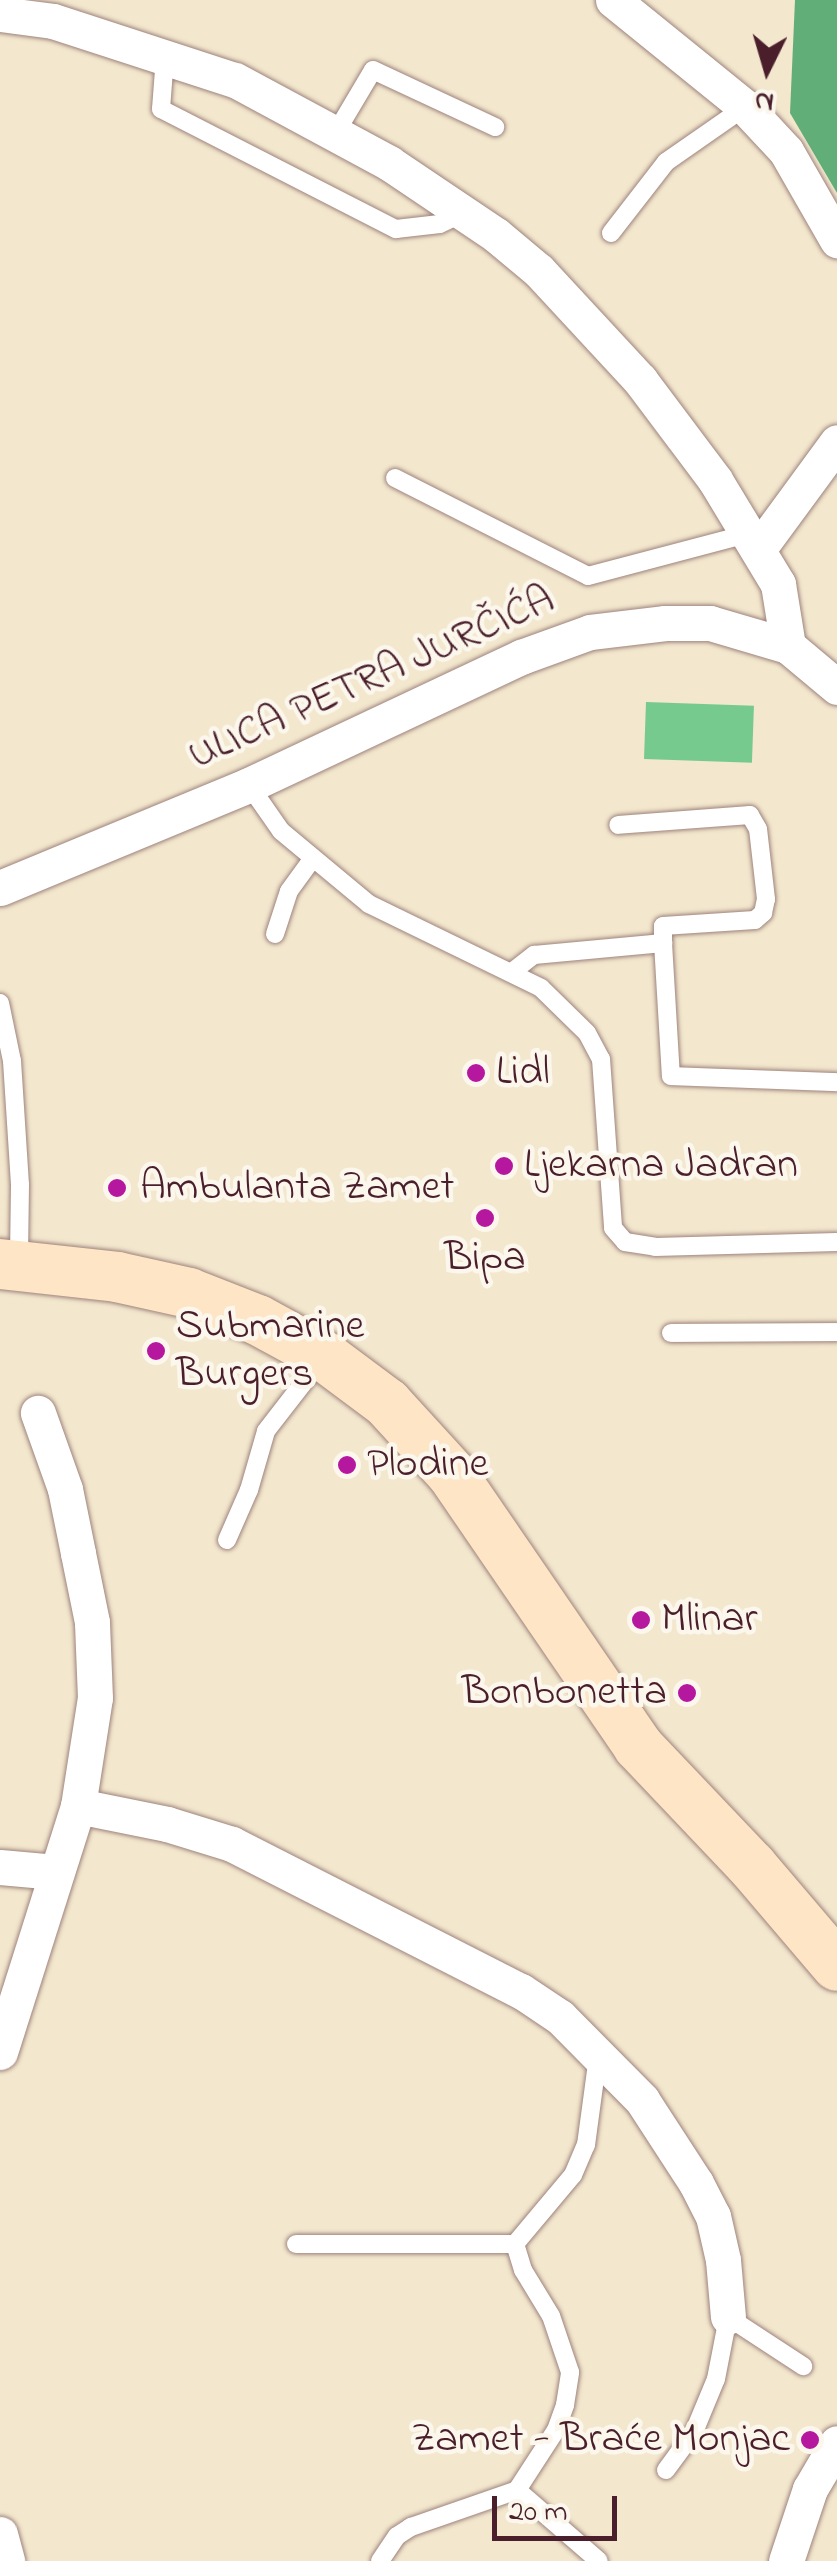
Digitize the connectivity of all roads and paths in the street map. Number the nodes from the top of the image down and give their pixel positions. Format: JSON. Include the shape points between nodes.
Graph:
{"nodes":[{"id":1,"x":612,"y":0,"type":"edge"},
{"id":2,"x":0,"y":14,"type":"edge"},
{"id":3,"x":165,"y":57,"type":"junction"},
{"id":4,"x":745,"y":107,"type":"junction"},
{"id":5,"x":495,"y":127,"type":"dead end"},
{"id":6,"x":335,"y":134,"type":"junction"},
{"id":7,"x":462,"y":213,"type":"junction"},
{"id":8,"x":610,"y":233,"type":"dead end"},
{"id":9,"x":837,"y":240,"type":"edge"},
{"id":10,"x":837,"y":442,"type":"edge"},
{"id":11,"x":395,"y":478,"type":"dead end"},
{"id":12,"x":755,"y":540,"type":"junction"},
{"id":13,"x":788,"y":646,"type":"junction"},
{"id":14,"x":837,"y":687,"type":"edge"},
{"id":15,"x":249,"y":785,"type":"junction"},
{"id":16,"x":618,"y":825,"type":"dead end"},
{"id":17,"x":312,"y":858,"type":"junction"},
{"id":18,"x":0,"y":888,"type":"edge"},
{"id":19,"x":276,"y":934,"type":"dead end"},
{"id":20,"x":662,"y":944,"type":"junction"},
{"id":21,"x":512,"y":972,"type":"junction"},
{"id":22,"x":0,"y":1003,"type":"edge"},
{"id":23,"x":837,"y":1082,"type":"edge"},
{"id":24,"x":837,"y":1242,"type":"edge"},
{"id":25,"x":9,"y":1264,"type":"edge"},
{"id":26,"x":837,"y":1332,"type":"edge"},
{"id":27,"x":671,"y":1333,"type":"dead end"},
{"id":28,"x":324,"y":1356,"type":"junction"},
{"id":29,"x":38,"y":1413,"type":"dead end"},
{"id":30,"x":227,"y":1540,"type":"dead end"},
{"id":31,"x":78,"y":1806,"type":"junction"},
{"id":32,"x":0,"y":1866,"type":"edge"},
{"id":33,"x":56,"y":1872,"type":"junction"},
{"id":34,"x":837,"y":1966,"type":"edge"},
{"id":35,"x":598,"y":2051,"type":"junction"},
{"id":36,"x":0,"y":2052,"type":"edge"},
{"id":37,"x":296,"y":2244,"type":"dead end"},
{"id":38,"x":514,"y":2244,"type":"junction"},
{"id":39,"x":728,"y":2317,"type":"junction"},
{"id":40,"x":804,"y":2366,"type":"dead end"},
{"id":41,"x":837,"y":2443,"type":"edge"},
{"id":42,"x":666,"y":2470,"type":"dead end"},
{"id":43,"x":517,"y":2490,"type":"junction"},
{"id":44,"x":0,"y":2534,"type":"edge"},
{"id":45,"x":7,"y":2561,"type":"edge"},
{"id":46,"x":380,"y":2561,"type":"edge"},
{"id":47,"x":600,"y":2561,"type":"edge"},
{"id":48,"x":786,"y":2561,"type":"edge"}],
"edges":[{"from":1,"to":4,"type":"street"},
{"from":2,"to":3,"type":"street","via":[[53,21]]},
{"from":3,"to":6,"type":"street","via":[[235,80]]},
{"from":3,"to":7,"type":"lane","via":[[160,109],[396,229],[440,224]]},
{"from":4,"to":8,"type":"lane","via":[[666,162]]},
{"from":4,"to":9,"type":"street","via":[[786,151]]},
{"from":5,"to":6,"type":"lane","via":[[373,70]]},
{"from":6,"to":7,"type":"street"},
{"from":7,"to":12,"type":"street","via":[[539,271],[640,380]]},
{"from":10,"to":12,"type":"street"},
{"from":11,"to":12,"type":"lane","via":[[588,576]]},
{"from":12,"to":13,"type":"street","via":[[778,584]]},
{"from":13,"to":14,"type":"street","name":"ULICA PETRA JURČIĆA"},
{"from":13,"to":15,"type":"street","name":"ULICA PETRA JURČIĆA","via":[[710,623],[590,632]]},
{"from":15,"to":17,"type":"lane","via":[[282,831]]},
{"from":15,"to":18,"type":"street","name":"ULICA PETRA JURČIĆA"},
{"from":16,"to":20,"type":"lane","via":[[750,815],[756,820],[763,913],[755,920],[663,926]]},
{"from":17,"to":19,"type":"lane","via":[[288,891]]},
{"from":17,"to":21,"type":"lane","via":[[369,904]]},
{"from":20,"to":21,"type":"lane","via":[[559,950],[534,956]]},
{"from":20,"to":23,"type":"lane","via":[[671,1076]]},
{"from":21,"to":24,"type":"lane","via":[[568,1010],[601,1059],[613,1228],[625,1242]]},
{"from":22,"to":25,"type":"lane","via":[[20,1185]]},
{"from":25,"to":28,"type":"main road","via":[[189,1293]]},
{"from":26,"to":27,"type":"lane"},
{"from":28,"to":30,"type":"lane","via":[[266,1432]]},
{"from":28,"to":34,"type":"main road","via":[[387,1403],[452,1474],[638,1746]]},
{"from":29,"to":31,"type":"street","via":[[65,1489],[92,1622],[94,1698]]},
{"from":31,"to":33,"type":"street"},
{"from":31,"to":35,"type":"street","via":[[232,1844],[521,1991]]},
{"from":32,"to":33,"type":"street"},
{"from":33,"to":36,"type":"street"},
{"from":35,"to":38,"type":"lane","via":[[580,2160]]},
{"from":35,"to":39,"type":"street","via":[[668,2134],[713,2216]]},
{"from":37,"to":38,"type":"lane"},
{"from":38,"to":43,"type":"lane","via":[[551,2316],[570,2372],[556,2430]]},
{"from":39,"to":40,"type":"lane"},
{"from":39,"to":42,"type":"lane","via":[[716,2379],[694,2432]]},
{"from":41,"to":48,"type":"street","via":[[810,2489]]},
{"from":43,"to":46,"type":"lane","via":[[411,2527]]},
{"from":43,"to":47,"type":"lane"},
{"from":44,"to":45,"type":"street"}]}
